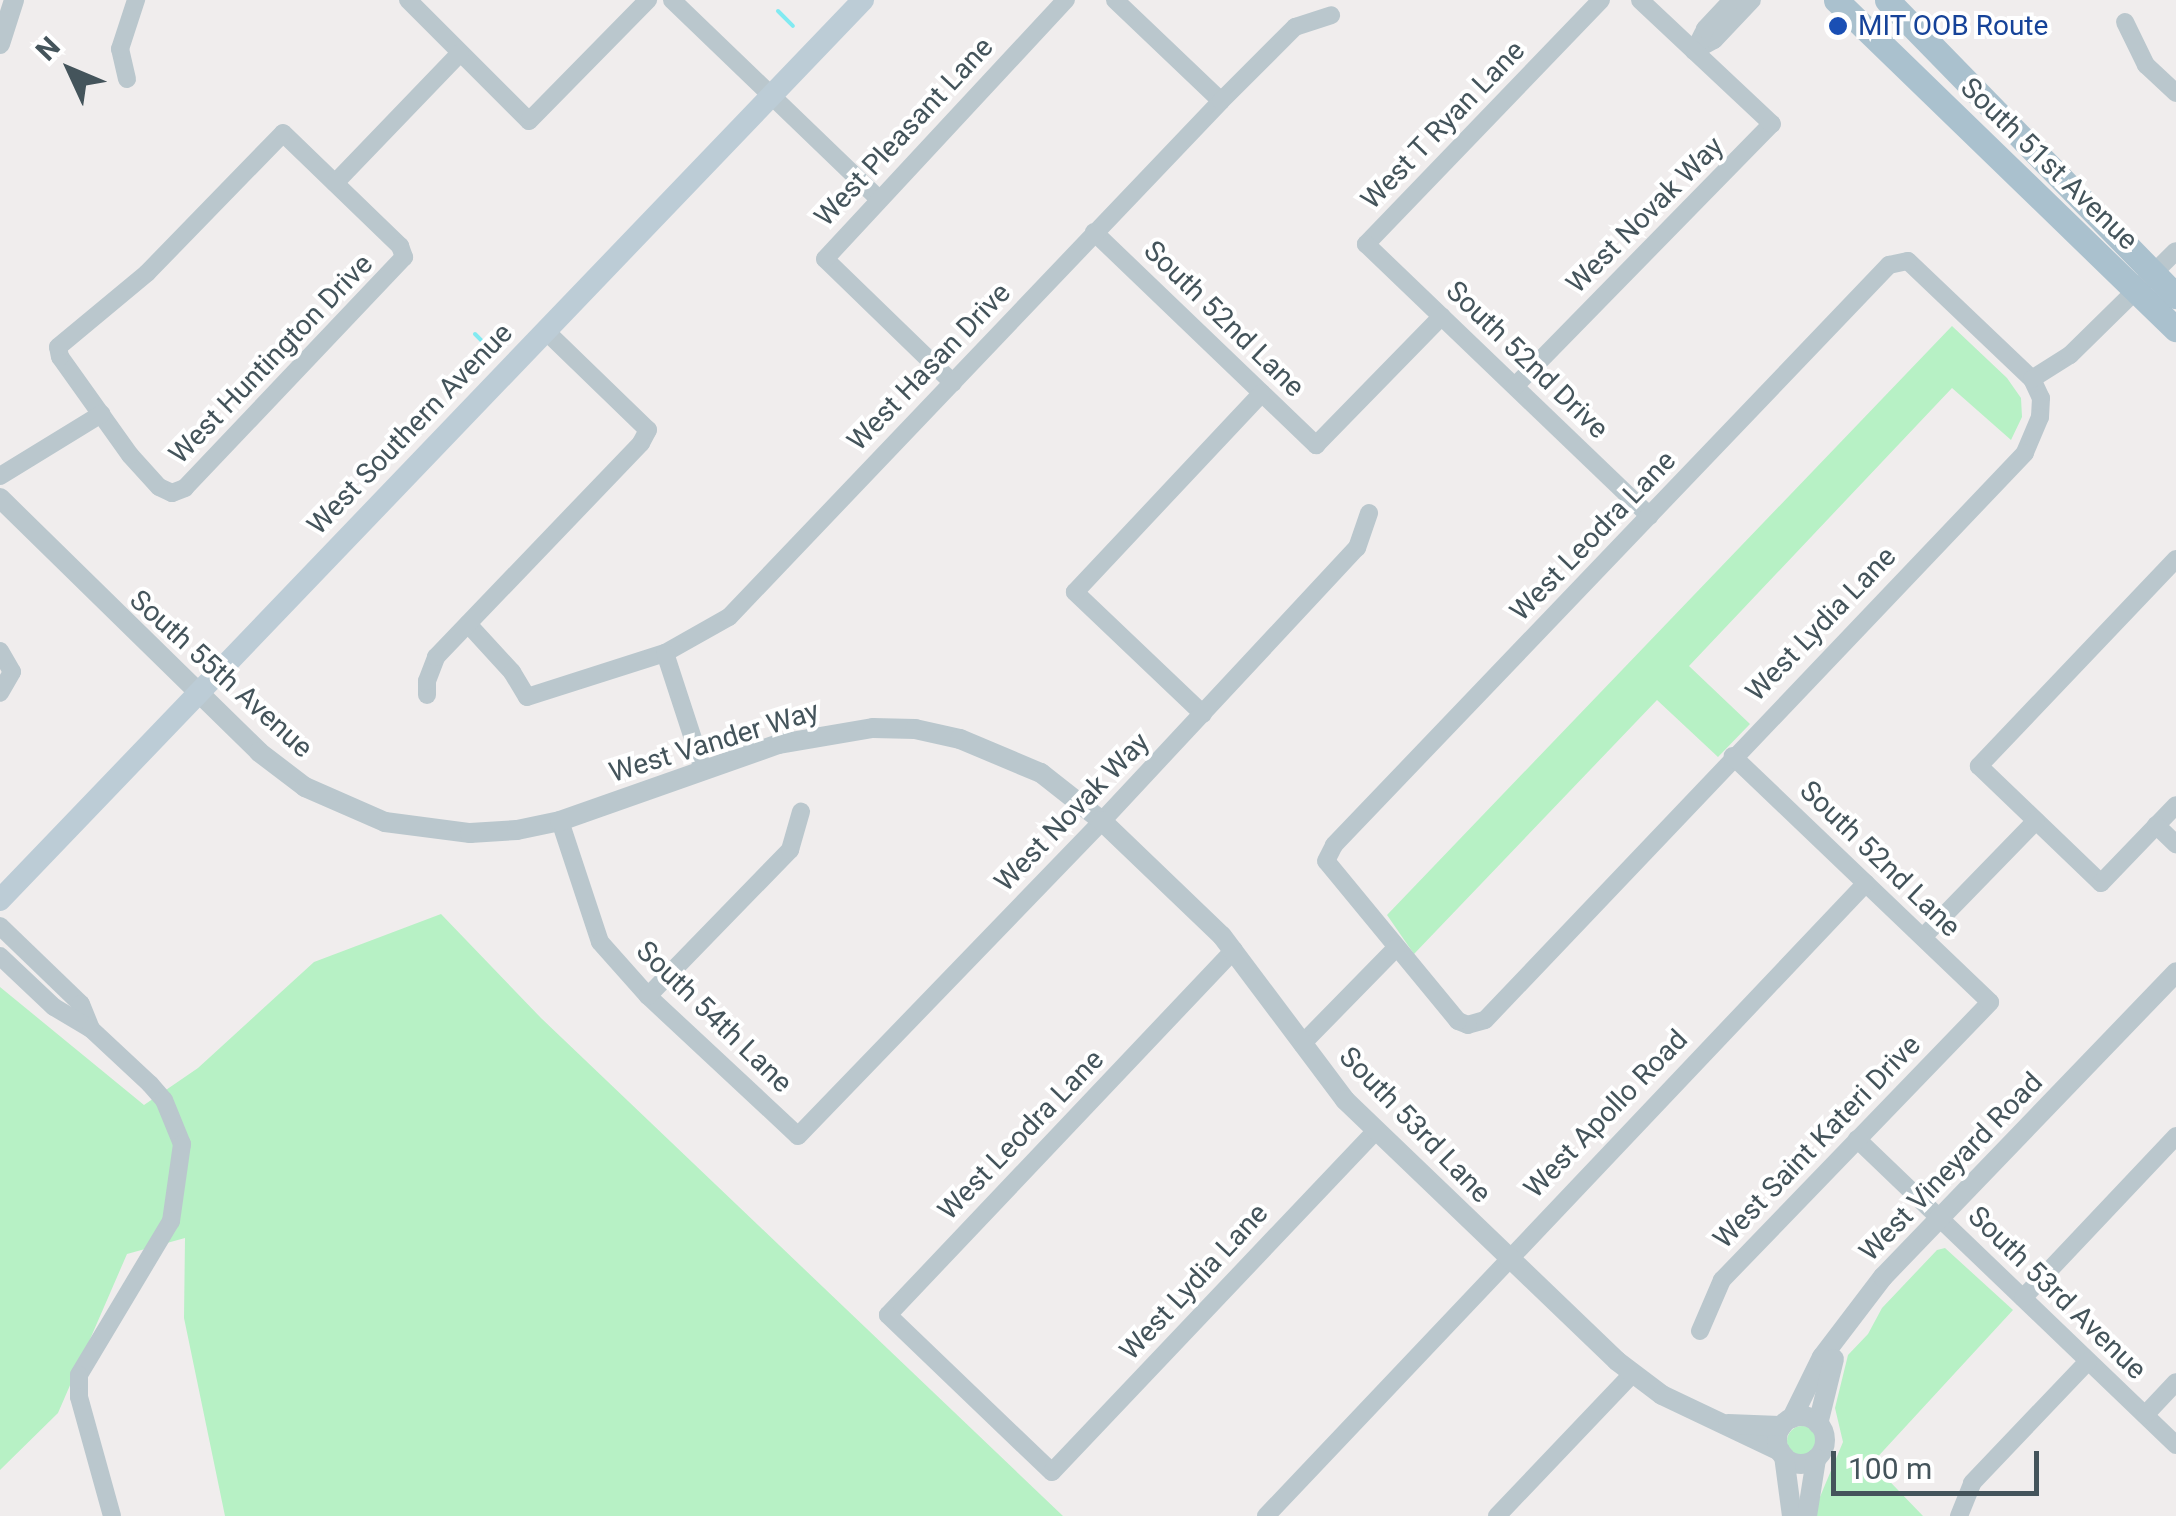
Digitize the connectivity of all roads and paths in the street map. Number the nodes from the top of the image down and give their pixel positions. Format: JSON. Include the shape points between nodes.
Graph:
{"nodes":[{"id":1,"x":14,"y":0,"type":"edge"},
{"id":2,"x":136,"y":0,"type":"edge"},
{"id":3,"x":648,"y":0,"type":"edge"},
{"id":4,"x":672,"y":0,"type":"edge"},
{"id":5,"x":863,"y":0,"type":"edge"},
{"id":6,"x":1066,"y":0,"type":"edge"},
{"id":7,"x":1115,"y":0,"type":"edge"},
{"id":8,"x":1600,"y":0,"type":"edge"},
{"id":9,"x":1640,"y":0,"type":"edge"},
{"id":10,"x":1732,"y":0,"type":"edge"},
{"id":11,"x":1752,"y":0,"type":"edge"},
{"id":12,"x":1836,"y":0,"type":"edge"},
{"id":13,"x":1887,"y":0,"type":"edge"},
{"id":14,"x":407,"y":1,"type":"edge"},
{"id":15,"x":1331,"y":15,"type":"dead end"},
{"id":16,"x":2126,"y":22,"type":"dead end"},
{"id":17,"x":1,"y":39,"type":"edge"},
{"id":18,"x":1694,"y":52,"type":"junction"},
{"id":19,"x":460,"y":53,"type":"junction"},
{"id":20,"x":126,"y":79,"type":"dead end"},
{"id":21,"x":2176,"y":93,"type":"edge"},
{"id":22,"x":772,"y":96,"type":"junction"},
{"id":23,"x":1221,"y":100,"type":"junction"},
{"id":24,"x":335,"y":183,"type":"junction"},
{"id":25,"x":878,"y":198,"type":"junction"},
{"id":26,"x":1094,"y":232,"type":"junction"},
{"id":27,"x":1366,"y":244,"type":"joint"},
{"id":28,"x":2176,"y":252,"type":"edge"},
{"id":29,"x":2145,"y":283,"type":"junction"},
{"id":30,"x":2176,"y":296,"type":"edge"},
{"id":31,"x":1442,"y":316,"type":"junction"},
{"id":32,"x":2176,"y":329,"type":"edge"},
{"id":33,"x":546,"y":331,"type":"junction"},
{"id":34,"x":2032,"y":379,"type":"junction"},
{"id":35,"x":953,"y":383,"type":"junction"},
{"id":36,"x":1515,"y":386,"type":"junction"},
{"id":37,"x":1262,"y":393,"type":"junction"},
{"id":38,"x":101,"y":414,"type":"junction"},
{"id":39,"x":0,"y":476,"type":"edge"},
{"id":40,"x":0,"y":498,"type":"edge"},
{"id":41,"x":1369,"y":513,"type":"dead end"},
{"id":42,"x":1650,"y":516,"type":"junction"},
{"id":43,"x":2176,"y":560,"type":"edge"},
{"id":44,"x":468,"y":624,"type":"junction"},
{"id":45,"x":0,"y":652,"type":"edge"},
{"id":46,"x":665,"y":653,"type":"junction"},
{"id":47,"x":0,"y":693,"type":"edge"},
{"id":48,"x":197,"y":693,"type":"junction"},
{"id":49,"x":428,"y":695,"type":"dead end"},
{"id":50,"x":1203,"y":714,"type":"junction"},
{"id":51,"x":1732,"y":756,"type":"junction"},
{"id":52,"x":703,"y":770,"type":"junction"},
{"id":53,"x":2176,"y":805,"type":"edge"},
{"id":54,"x":802,"y":812,"type":"dead end"},
{"id":55,"x":560,"y":820,"type":"junction"},
{"id":56,"x":1102,"y":821,"type":"junction"},
{"id":57,"x":2036,"y":821,"type":"junction"},
{"id":58,"x":2156,"y":826,"type":"junction"},
{"id":59,"x":2176,"y":844,"type":"edge"},
{"id":60,"x":1866,"y":883,"type":"junction"},
{"id":61,"x":0,"y":900,"type":"edge"},
{"id":62,"x":0,"y":926,"type":"edge"},
{"id":63,"x":1923,"y":937,"type":"junction"},
{"id":64,"x":1396,"y":948,"type":"junction"},
{"id":65,"x":1234,"y":950,"type":"junction"},
{"id":66,"x":0,"y":956,"type":"edge"},
{"id":67,"x":2176,"y":972,"type":"edge"},
{"id":68,"x":49,"y":973,"type":"junction"},
{"id":69,"x":34,"y":989,"type":"junction"},
{"id":70,"x":648,"y":996,"type":"junction"},
{"id":71,"x":1990,"y":1002,"type":"joint"},
{"id":72,"x":91,"y":1029,"type":"junction"},
{"id":73,"x":1302,"y":1044,"type":"junction"},
{"id":74,"x":1376,"y":1130,"type":"junction"},
{"id":75,"x":798,"y":1136,"type":"joint"},
{"id":76,"x":2176,"y":1136,"type":"edge"},
{"id":77,"x":1857,"y":1139,"type":"junction"},
{"id":78,"x":1940,"y":1218,"type":"junction"},
{"id":79,"x":1508,"y":1256,"type":"junction"},
{"id":80,"x":2023,"y":1298,"type":"junction"},
{"id":81,"x":1700,"y":1331,"type":"dead end"},
{"id":82,"x":1833,"y":1347,"type":"junction"},
{"id":83,"x":2088,"y":1361,"type":"junction"},
{"id":84,"x":1632,"y":1374,"type":"junction"},
{"id":85,"x":2176,"y":1382,"type":"edge"},
{"id":86,"x":2145,"y":1415,"type":"junction"},
{"id":87,"x":1787,"y":1422,"type":"junction"},
{"id":88,"x":1726,"y":1424,"type":"junction"},
{"id":89,"x":1818,"y":1424,"type":"junction"},
{"id":90,"x":2176,"y":1445,"type":"edge"},
{"id":91,"x":1782,"y":1454,"type":"junction"},
{"id":92,"x":1816,"y":1459,"type":"junction"},
{"id":93,"x":1052,"y":1472,"type":"joint"},
{"id":94,"x":112,"y":1516,"type":"edge"},
{"id":95,"x":1266,"y":1516,"type":"edge"},
{"id":96,"x":1497,"y":1516,"type":"edge"},
{"id":97,"x":1792,"y":1516,"type":"edge"},
{"id":98,"x":1806,"y":1516,"type":"edge"},
{"id":99,"x":1959,"y":1516,"type":"edge"}],
"edges":[{"from":1,"to":17,"type":"street"},
{"from":2,"to":20,"type":"street","via":[[120,50]]},
{"from":3,"to":19,"type":"street","via":[[529,121]]},
{"from":4,"to":22,"type":"street"},
{"from":5,"to":22,"type":"main road","name":"West Southern Avenue"},
{"from":6,"to":25,"type":"street","name":"West Pleasant Lane"},
{"from":7,"to":23,"type":"street"},
{"from":8,"to":27,"type":"street","name":"West T Ryan Lane"},
{"from":9,"to":18,"type":"street"},
{"from":10,"to":18,"type":"street"},
{"from":11,"to":18,"type":"street"},
{"from":12,"to":29,"type":"main road","name":"South 51st Avenue"},
{"from":13,"to":29,"type":"main road","name":"South 51st Avenue"},
{"from":14,"to":19,"type":"street"},
{"from":15,"to":23,"type":"street","name":"West Hasan Drive","via":[[1295,27]]},
{"from":16,"to":21,"type":"street","via":[[2146,64]]},
{"from":18,"to":36,"type":"street","name":"West Novak Way","via":[[1772,124]]},
{"from":19,"to":24,"type":"street"},
{"from":22,"to":25,"type":"street"},
{"from":22,"to":33,"type":"main road","name":"West Southern Avenue"},
{"from":23,"to":26,"type":"street","name":"West Hasan Drive"},
{"from":24,"to":38,"type":"street","via":[[284,133],[146,273],[58,347]]},
{"from":24,"to":38,"type":"street","name":"West Huntington Drive","via":[[404,257],[185,488],[172,493],[160,487]]},
{"from":25,"to":35,"type":"street","name":"West Pleasant Lane","via":[[825,258]]},
{"from":26,"to":35,"type":"street","name":"West Hasan Drive"},
{"from":26,"to":37,"type":"street","name":"South 52nd Lane"},
{"from":27,"to":31,"type":"street","name":"South 52nd Drive"},
{"from":28,"to":29,"type":"street"},
{"from":29,"to":30,"type":"main road","name":"South 51st Avenue"},
{"from":29,"to":32,"type":"main road","name":"South 51st Avenue"},
{"from":29,"to":34,"type":"street","via":[[2070,355]]},
{"from":31,"to":36,"type":"street","name":"South 52nd Drive"},
{"from":31,"to":37,"type":"street","name":"South 52nd Lane","via":[[1316,445]]},
{"from":33,"to":44,"type":"street","via":[[648,430]]},
{"from":33,"to":48,"type":"main road","name":"West Southern Avenue"},
{"from":34,"to":42,"type":"street","name":"West Leodra Lane","via":[[1908,261],[1890,265]]},
{"from":34,"to":51,"type":"street","name":"West Lydia Lane","via":[[2040,418],[2025,453]]},
{"from":35,"to":46,"type":"street","name":"West Hasan Drive","via":[[728,617]]},
{"from":36,"to":42,"type":"street","name":"South 52nd Drive"},
{"from":37,"to":50,"type":"street","via":[[1075,592]]},
{"from":38,"to":39,"type":"street"},
{"from":40,"to":48,"type":"street","name":"South 55th Avenue"},
{"from":41,"to":50,"type":"street","name":"West Novak Way","via":[[1357,548]]},
{"from":42,"to":64,"type":"street","name":"West Leodra Lane","via":[[1326,861]]},
{"from":43,"to":57,"type":"street","via":[[1979,766]]},
{"from":44,"to":46,"type":"street","name":"West Hasan Drive","via":[[527,697]]},
{"from":44,"to":49,"type":"street","via":[[436,657]]},
{"from":45,"to":47,"type":"street","via":[[12,672]]},
{"from":46,"to":52,"type":"street"},
{"from":48,"to":55,"type":"street","name":"South 55th Avenue","via":[[289,776],[364,815],[470,833]]},
{"from":48,"to":61,"type":"main road","name":"West Southern Avenue"},
{"from":50,"to":56,"type":"street","name":"West Novak Way"},
{"from":51,"to":60,"type":"street","name":"South 52nd Lane"},
{"from":51,"to":64,"type":"street","name":"West Lydia Lane","via":[[1485,1020],[1468,1025],[1450,1014]]},
{"from":52,"to":55,"type":"street","name":"West Vander Way"},
{"from":52,"to":56,"type":"street","name":"West Vander Way","via":[[807,736],[915,729],[1021,763]]},
{"from":53,"to":58,"type":"street"},
{"from":54,"to":70,"type":"street","via":[[790,850]]},
{"from":55,"to":70,"type":"street","name":"South 54th Lane","via":[[600,942]]},
{"from":56,"to":65,"type":"street","name":"South 53rd Lane"},
{"from":56,"to":75,"type":"street","name":"West Novak Way"},
{"from":57,"to":58,"type":"street","via":[[2101,883]]},
{"from":57,"to":63,"type":"street"},
{"from":58,"to":59,"type":"street"},
{"from":60,"to":63,"type":"street","name":"South 52nd Lane"},
{"from":60,"to":79,"type":"street","name":"West Apollo Road"},
{"from":62,"to":68,"type":"street"},
{"from":63,"to":71,"type":"street","name":"South 52nd Lane"},
{"from":64,"to":73,"type":"street"},
{"from":65,"to":73,"type":"street","name":"South 53rd Lane"},
{"from":65,"to":93,"type":"street","name":"West Leodra Lane","via":[[888,1315]]},
{"from":66,"to":69,"type":"street"},
{"from":67,"to":78,"type":"street","name":"West Vineyard Road"},
{"from":68,"to":69,"type":"street"},
{"from":68,"to":72,"type":"street","via":[[80,1004]]},
{"from":69,"to":72,"type":"street"},
{"from":70,"to":75,"type":"street","name":"South 54th Lane"},
{"from":71,"to":77,"type":"street","name":"West Saint Kateri Drive"},
{"from":72,"to":94,"type":"street","via":[[164,1100],[182,1144],[170,1221],[80,1375],[79,1397]]},
{"from":73,"to":74,"type":"street","name":"South 53rd Lane"},
{"from":74,"to":79,"type":"street","name":"South 53rd Lane"},
{"from":74,"to":93,"type":"street","name":"West Lydia Lane"},
{"from":76,"to":80,"type":"street"},
{"from":77,"to":78,"type":"street","name":"South 53rd Avenue"},
{"from":77,"to":81,"type":"street","name":"West Saint Kateri Drive","via":[[1722,1280]]},
{"from":78,"to":80,"type":"street","name":"South 53rd Avenue"},
{"from":78,"to":82,"type":"street","name":"West Vineyard Road","via":[[1883,1277]]},
{"from":79,"to":84,"type":"street","name":"South 53rd Lane"},
{"from":79,"to":95,"type":"street","name":"West Apollo Road"},
{"from":80,"to":83,"type":"street","name":"South 53rd Avenue"},
{"from":82,"to":87,"type":"street","name":"West Vineyard Road"},
{"from":82,"to":89,"type":"street"},
{"from":83,"to":86,"type":"street","name":"South 53rd Avenue"},
{"from":83,"to":99,"type":"street","via":[[1972,1483]]},
{"from":84,"to":88,"type":"street","name":"South 53rd Lane"},
{"from":84,"to":96,"type":"street"},
{"from":85,"to":86,"type":"street"},
{"from":86,"to":90,"type":"street","name":"South 53rd Avenue"},
{"from":87,"to":88,"type":"street","name":"South 53rd Lane"},
{"from":87,"to":89,"type":"street","name":"South 53rd Lane","via":[[1806,1417]]},
{"from":87,"to":91,"type":"street","via":[[1778,1438]]},
{"from":88,"to":91,"type":"street","name":"South 53rd Lane"},
{"from":89,"to":92,"type":"street","via":[[1825,1442]]},
{"from":91,"to":92,"type":"street","name":"South 53rd Lane","via":[[1796,1464]]},
{"from":91,"to":97,"type":"street"},
{"from":92,"to":98,"type":"street"}]}
